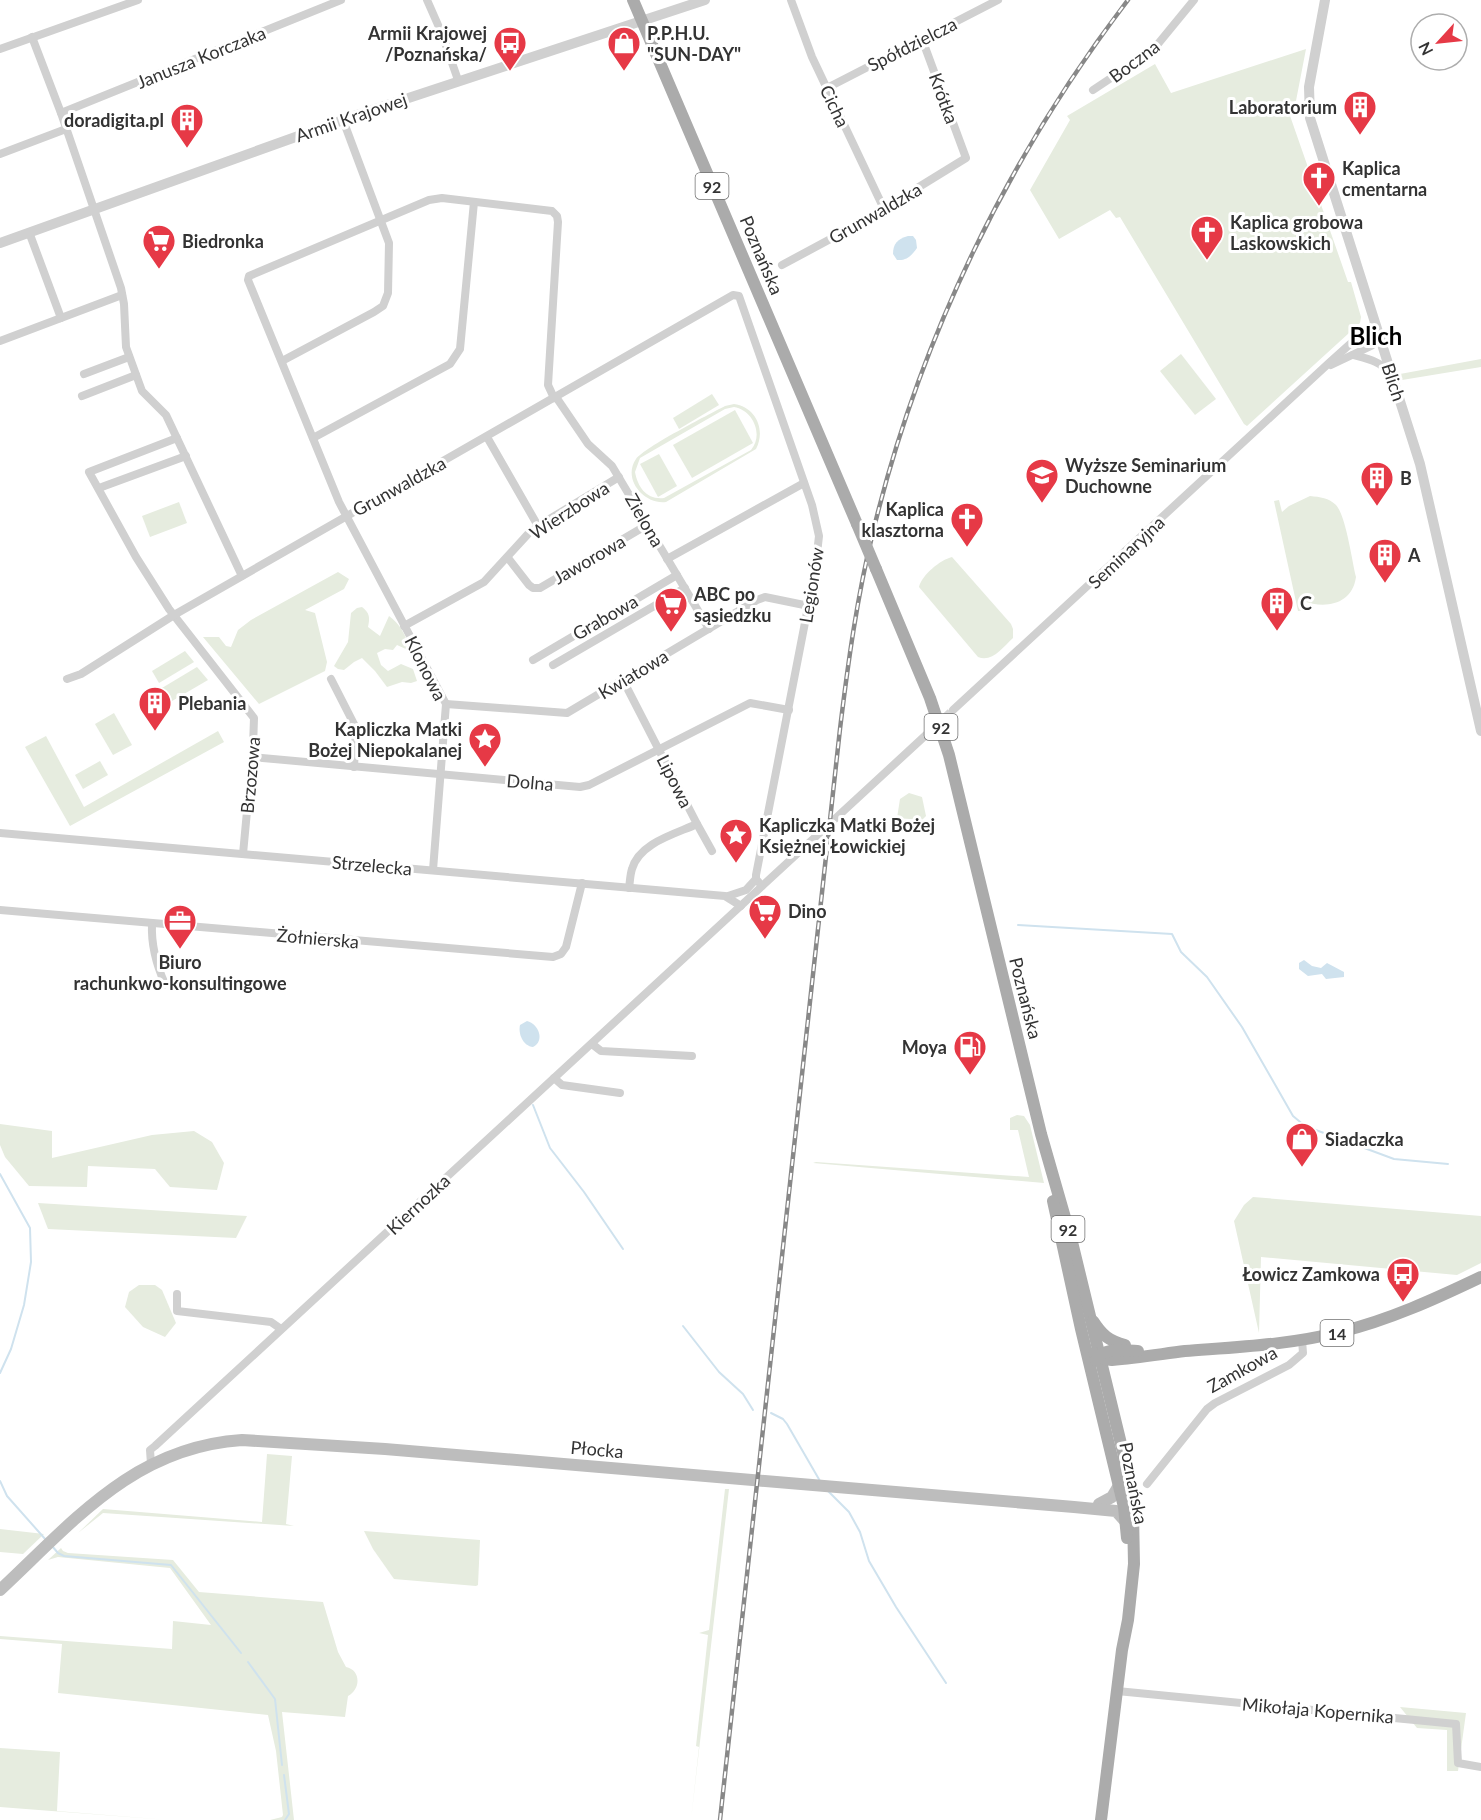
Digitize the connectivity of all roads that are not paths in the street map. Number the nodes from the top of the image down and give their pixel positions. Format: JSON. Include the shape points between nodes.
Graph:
{"nodes":[{"id":1,"x":138,"y":0,"type":"edge"},
{"id":2,"x":341,"y":0,"type":"edge"},
{"id":3,"x":427,"y":0,"type":"edge"},
{"id":4,"x":633,"y":0,"type":"edge"},
{"id":5,"x":705,"y":0,"type":"edge"},
{"id":6,"x":791,"y":0,"type":"edge"},
{"id":7,"x":998,"y":0,"type":"edge"},
{"id":8,"x":1194,"y":0,"type":"edge"},
{"id":9,"x":1325,"y":0,"type":"edge"},
{"id":10,"x":642,"y":21,"type":"junction"},
{"id":11,"x":32,"y":37,"type":"junction"},
{"id":12,"x":922,"y":39,"type":"junction"},
{"id":13,"x":0,"y":49,"type":"edge"},
{"id":14,"x":458,"y":80,"type":"junction"},
{"id":15,"x":826,"y":88,"type":"junction"},
{"id":16,"x":1093,"y":90,"type":"dead end"},
{"id":17,"x":61,"y":113,"type":"junction"},
{"id":18,"x":343,"y":120,"type":"junction"},
{"id":19,"x":66,"y":129,"type":"junction"},
{"id":20,"x":0,"y":154,"type":"edge"},
{"id":21,"x":966,"y":158,"type":"joint"},
{"id":22,"x":474,"y":202,"type":"junction"},
{"id":23,"x":94,"y":209,"type":"junction"},
{"id":24,"x":884,"y":209,"type":"junction"},
{"id":25,"x":381,"y":220,"type":"junction"},
{"id":26,"x":29,"y":232,"type":"junction"},
{"id":27,"x":0,"y":243,"type":"edge"},
{"id":28,"x":782,"y":265,"type":"dead end"},
{"id":29,"x":122,"y":295,"type":"junction"},
{"id":30,"x":732,"y":295,"type":"joint"},
{"id":31,"x":61,"y":318,"type":"junction"},
{"id":32,"x":1376,"y":325,"type":"junction"},
{"id":33,"x":1380,"y":339,"type":"junction"},
{"id":34,"x":0,"y":341,"type":"edge"},
{"id":35,"x":1353,"y":355,"type":"junction"},
{"id":36,"x":129,"y":357,"type":"junction"},
{"id":37,"x":282,"y":361,"type":"junction"},
{"id":38,"x":1325,"y":368,"type":"junction"},
{"id":39,"x":84,"y":374,"type":"dead end"},
{"id":40,"x":136,"y":375,"type":"junction"},
{"id":41,"x":1392,"y":376,"type":"junction"},
{"id":42,"x":82,"y":396,"type":"dead end"},
{"id":43,"x":555,"y":397,"type":"junction"},
{"id":44,"x":487,"y":437,"type":"junction"},
{"id":45,"x":177,"y":438,"type":"junction"},
{"id":46,"x":313,"y":438,"type":"junction"},
{"id":47,"x":186,"y":456,"type":"junction"},
{"id":48,"x":620,"y":477,"type":"junction"},
{"id":49,"x":804,"y":483,"type":"junction"},
{"id":50,"x":99,"y":488,"type":"junction"},
{"id":51,"x":346,"y":516,"type":"junction"},
{"id":52,"x":647,"y":525,"type":"junction"},
{"id":53,"x":538,"y":526,"type":"junction"},
{"id":54,"x":508,"y":558,"type":"junction"},
{"id":55,"x":668,"y":559,"type":"junction"},
{"id":56,"x":677,"y":575,"type":"junction"},
{"id":57,"x":242,"y":576,"type":"junction"},
{"id":58,"x":685,"y":588,"type":"junction"},
{"id":59,"x":808,"y":606,"type":"junction"},
{"id":60,"x":174,"y":615,"type":"junction"},
{"id":61,"x":404,"y":626,"type":"junction"},
{"id":62,"x":709,"y":629,"type":"junction"},
{"id":63,"x":532,"y":660,"type":"dead end"},
{"id":64,"x":554,"y":665,"type":"dead end"},
{"id":65,"x":331,"y":679,"type":"dead end"},
{"id":66,"x":67,"y":680,"type":"dead end"},
{"id":67,"x":623,"y":680,"type":"junction"},
{"id":68,"x":446,"y":705,"type":"junction"},
{"id":69,"x":789,"y":710,"type":"junction"},
{"id":70,"x":953,"y":710,"type":"tunnel mouth"},
{"id":71,"x":1481,"y":731,"type":"edge"},
{"id":72,"x":927,"y":734,"type":"tunnel mouth"},
{"id":73,"x":658,"y":749,"type":"junction"},
{"id":74,"x":252,"y":757,"type":"junction"},
{"id":75,"x":354,"y":767,"type":"junction"},
{"id":76,"x":440,"y":774,"type":"junction"},
{"id":77,"x":697,"y":824,"type":"junction"},
{"id":78,"x":0,"y":833,"type":"edge"},
{"id":79,"x":712,"y":851,"type":"dead end"},
{"id":80,"x":243,"y":854,"type":"junction"},
{"id":81,"x":433,"y":870,"type":"junction"},
{"id":82,"x":759,"y":882,"type":"junction"},
{"id":83,"x":582,"y":883,"type":"junction"},
{"id":84,"x":629,"y":888,"type":"junction"},
{"id":85,"x":729,"y":896,"type":"junction"},
{"id":86,"x":741,"y":906,"type":"junction"},
{"id":87,"x":0,"y":910,"type":"edge"},
{"id":88,"x":152,"y":924,"type":"junction"},
{"id":89,"x":165,"y":984,"type":"dead end"},
{"id":90,"x":592,"y":1044,"type":"junction"},
{"id":91,"x":692,"y":1056,"type":"dead end"},
{"id":92,"x":554,"y":1078,"type":"junction"},
{"id":93,"x":620,"y":1093,"type":"dead end"},
{"id":94,"x":1044,"y":1147,"type":"junction"},
{"id":95,"x":1481,"y":1278,"type":"edge"},
{"id":96,"x":177,"y":1294,"type":"dead end"},
{"id":97,"x":1089,"y":1313,"type":"junction"},
{"id":98,"x":1080,"y":1327,"type":"junction"},
{"id":99,"x":281,"y":1329,"type":"junction"},
{"id":100,"x":1302,"y":1340,"type":"junction"},
{"id":101,"x":1146,"y":1354,"type":"junction"},
{"id":102,"x":1099,"y":1356,"type":"junction"},
{"id":103,"x":1092,"y":1372,"type":"junction"},
{"id":104,"x":1111,"y":1405,"type":"junction"},
{"id":105,"x":151,"y":1464,"type":"junction"},
{"id":106,"x":1147,"y":1484,"type":"dead end"},
{"id":107,"x":1118,"y":1487,"type":"junction"},
{"id":108,"x":1098,"y":1504,"type":"junction"},
{"id":109,"x":1081,"y":1507,"type":"junction"},
{"id":110,"x":1124,"y":1509,"type":"junction"},
{"id":111,"x":0,"y":1590,"type":"edge"},
{"id":112,"x":1122,"y":1650,"type":"junction"},
{"id":113,"x":1117,"y":1691,"type":"junction"},
{"id":114,"x":1481,"y":1767,"type":"edge"},
{"id":115,"x":1101,"y":1820,"type":"edge"}],
"edges":[{"from":1,"to":11,"type":"street"},
{"from":2,"to":17,"type":"street","name":"Janusza Korczaka"},
{"from":3,"to":14,"type":"street"},
{"from":4,"to":10,"type":"main road","name":"Poznańska","number":"92"},
{"from":5,"to":10,"type":"street","name":"Armii Krajowej"},
{"from":6,"to":15,"type":"street","name":"Cicha"},
{"from":7,"to":12,"type":"street","name":"Spółdzielcza"},
{"from":8,"to":16,"type":"street","name":"Boczna","via":[[1153,50]]},
{"from":9,"to":32,"type":"street","name":"Blich","via":[[1309,87],[1309,111]]},
{"from":10,"to":14,"type":"street","name":"Armii Krajowej"},
{"from":10,"to":94,"type":"main road","name":"Poznańska","number":"92","bridge":true,"via":[[940,725]]},
{"from":11,"to":13,"type":"street"},
{"from":11,"to":17,"type":"street"},
{"from":12,"to":15,"type":"street","name":"Spółdzielcza"},
{"from":12,"to":21,"type":"street","name":"Krótka"},
{"from":14,"to":18,"type":"street","name":"Armii Krajowej"},
{"from":15,"to":24,"type":"street","name":"Cicha"},
{"from":17,"to":19,"type":"street"},
{"from":18,"to":23,"type":"street","name":"Armii Krajowej"},
{"from":18,"to":25,"type":"street"},
{"from":19,"to":20,"type":"street"},
{"from":19,"to":23,"type":"street"},
{"from":21,"to":24,"type":"street","name":"Grunwaldzka"},
{"from":22,"to":25,"type":"street","via":[[429,200]]},
{"from":22,"to":43,"type":"street","via":[[552,211],[557,216],[548,385]]},
{"from":22,"to":46,"type":"street","via":[[457,355],[450,364]]},
{"from":23,"to":26,"type":"street","name":"Armii Krajowej"},
{"from":23,"to":29,"type":"street"},
{"from":24,"to":28,"type":"street","name":"Grunwaldzka"},
{"from":25,"to":37,"type":"street","via":[[389,243],[388,293],[383,306]]},
{"from":25,"to":37,"type":"street","name":"Klonowa","via":[[249,276]]},
{"from":26,"to":27,"type":"street","name":"Armii Krajowej"},
{"from":26,"to":31,"type":"street"},
{"from":29,"to":31,"type":"street"},
{"from":29,"to":36,"type":"street"},
{"from":30,"to":43,"type":"street","name":"Grunwaldzka"},
{"from":30,"to":49,"type":"street","name":"Legionów","via":[[741,300]]},
{"from":31,"to":34,"type":"street"},
{"from":32,"to":33,"type":"street","name":"Blich"},
{"from":32,"to":38,"type":"street","name":"Seminaryjna"},
{"from":33,"to":35,"type":"street","name":"Seminaryjna"},
{"from":33,"to":41,"type":"street","name":"Blich"},
{"from":35,"to":38,"type":"street","name":"Seminaryjna"},
{"from":35,"to":41,"type":"street","via":[[1374,360]]},
{"from":36,"to":39,"type":"street"},
{"from":36,"to":40,"type":"street"},
{"from":37,"to":46,"type":"street","name":"Klonowa"},
{"from":38,"to":70,"type":"street","name":"Seminaryjna"},
{"from":40,"to":42,"type":"street"},
{"from":40,"to":45,"type":"street","via":[[142,391],[166,415]]},
{"from":41,"to":71,"type":"street","name":"Blich","via":[[1428,490]]},
{"from":43,"to":44,"type":"street","name":"Grunwaldzka"},
{"from":43,"to":48,"type":"street","name":"Zielona","via":[[588,444],[603,455]]},
{"from":44,"to":51,"type":"street","name":"Grunwaldzka"},
{"from":44,"to":53,"type":"street"},
{"from":45,"to":47,"type":"street"},
{"from":45,"to":50,"type":"street","name":"Brzozowa","via":[[89,472]]},
{"from":46,"to":51,"type":"street","name":"Klonowa"},
{"from":47,"to":50,"type":"street"},
{"from":47,"to":57,"type":"street"},
{"from":48,"to":52,"type":"street","name":"Zielona"},
{"from":48,"to":53,"type":"street","name":"Wierzbowa"},
{"from":49,"to":55,"type":"street","name":"Zielona"},
{"from":49,"to":59,"type":"street","name":"Legionów","via":[[819,536]]},
{"from":50,"to":60,"type":"street","name":"Brzozowa","via":[[136,557]]},
{"from":51,"to":57,"type":"street","name":"Grunwaldzka"},
{"from":51,"to":61,"type":"street","name":"Klonowa"},
{"from":52,"to":54,"type":"street","name":"Jaworowa","via":[[540,588],[529,585]]},
{"from":52,"to":55,"type":"street","name":"Zielona"},
{"from":53,"to":54,"type":"street","name":"Wierzbowa"},
{"from":54,"to":61,"type":"street","name":"Wierzbowa","via":[[484,582]]},
{"from":55,"to":56,"type":"street","name":"Zielona"},
{"from":56,"to":58,"type":"street","name":"Zielona"},
{"from":56,"to":63,"type":"street","name":"Grabowa"},
{"from":57,"to":60,"type":"street","name":"Grunwaldzka"},
{"from":58,"to":62,"type":"street","name":"Zielona"},
{"from":58,"to":64,"type":"street"},
{"from":59,"to":62,"type":"street","name":"Kwiatowa","via":[[765,597]]},
{"from":59,"to":69,"type":"street","name":"Legionów"},
{"from":60,"to":66,"type":"street","name":"Grunwaldzka"},
{"from":60,"to":74,"type":"street","name":"Brzozowa","via":[[254,718]]},
{"from":61,"to":68,"type":"street","name":"Klonowa"},
{"from":62,"to":67,"type":"street","name":"Kwiatowa"},
{"from":65,"to":75,"type":"street","via":[[356,728]]},
{"from":67,"to":68,"type":"street","name":"Kwiatowa","via":[[567,713]]},
{"from":67,"to":73,"type":"street","name":"Lipowa"},
{"from":68,"to":76,"type":"street","name":"Klonowa"},
{"from":69,"to":73,"type":"street","name":"Dolna","via":[[750,703]]},
{"from":69,"to":82,"type":"street","name":"Legionów"},
{"from":72,"to":82,"type":"street"},
{"from":73,"to":76,"type":"street","name":"Dolna","via":[[580,787]]},
{"from":73,"to":77,"type":"street","name":"Lipowa"},
{"from":74,"to":75,"type":"street","name":"Dolna"},
{"from":74,"to":80,"type":"street","name":"Brzozowa"},
{"from":75,"to":76,"type":"street","name":"Dolna"},
{"from":76,"to":81,"type":"street","name":"Klonowa"},
{"from":77,"to":79,"type":"street"},
{"from":77,"to":84,"type":"street","name":"Lipowa","via":[[646,848],[631,870]]},
{"from":78,"to":80,"type":"street","name":"Strzelecka"},
{"from":80,"to":81,"type":"street","name":"Strzelecka"},
{"from":81,"to":83,"type":"street","name":"Strzelecka"},
{"from":82,"to":85,"type":"street"},
{"from":82,"to":86,"type":"street","name":"Kiernozka"},
{"from":83,"to":84,"type":"street","name":"Strzelecka"},
{"from":83,"to":88,"type":"street","name":"Żołnierska","via":[[566,947],[553,957]]},
{"from":84,"to":85,"type":"street","name":"Strzelecka"},
{"from":85,"to":86,"type":"street"},
{"from":86,"to":90,"type":"street","name":"Kiernozka"},
{"from":87,"to":88,"type":"street","name":"Żołnierska"},
{"from":88,"to":89,"type":"street","via":[[152,944]]},
{"from":90,"to":91,"type":"street","via":[[601,1051]]},
{"from":90,"to":92,"type":"street","name":"Kiernozka"},
{"from":92,"to":93,"type":"street","via":[[562,1085]]},
{"from":92,"to":99,"type":"street","name":"Kiernozka"},
{"from":94,"to":97,"type":"main road","name":"Poznańska","number":"92"},
{"from":94,"to":98,"type":"main road","name":"Poznańska","number":"92"},
{"from":95,"to":100,"type":"main road","name":"Zamkowa","number":"14","via":[[1387,1318]]},
{"from":96,"to":99,"type":"street","via":[[177,1311],[271,1322]]},
{"from":97,"to":101,"type":"main road","name":"Zamkowa","number":"14","via":[[1101,1333],[1112,1342]]},
{"from":97,"to":102,"type":"main road","name":"Poznańska","number":"92"},
{"from":98,"to":102,"type":"main road","name":"Poznańska"},
{"from":98,"to":103,"type":"main road","name":"Poznańska","number":"92"},
{"from":99,"to":105,"type":"street","name":"Kiernozka","via":[[150,1450]]},
{"from":100,"to":101,"type":"main road","name":"Zamkowa","number":"14"},
{"from":100,"to":106,"type":"street","name":"Zamkowa","via":[[1303,1353],[1289,1365],[1207,1409]]},
{"from":101,"to":102,"type":"main road","name":"Zamkowa","number":"14","via":[[1112,1360]]},
{"from":101,"to":104,"type":"main road","name":"Zamkowa","number":"14","via":[[1114,1370]]},
{"from":102,"to":103,"type":"main road"},
{"from":102,"to":104,"type":"main road","name":"Poznańska","number":"92"},
{"from":103,"to":107,"type":"main road","name":"Poznańska","number":"92"},
{"from":104,"to":110,"type":"main road","name":"Poznańska","number":"92","via":[[1123,1452]]},
{"from":105,"to":109,"type":"main road","name":"Płocka","via":[[219,1442],[279,1441]]},
{"from":105,"to":111,"type":"main road","name":"Płocka","via":[[118,1483]]},
{"from":107,"to":108,"type":"main road","via":[[1112,1497]]},
{"from":107,"to":110,"type":"main road","name":"Poznańska","number":"92"},
{"from":108,"to":109,"type":"main road","name":"Płocka"},
{"from":108,"to":110,"type":"main road","name":"Płocka","via":[[1114,1503]]},
{"from":109,"to":110,"type":"main road","name":"Płocka"},
{"from":110,"to":112,"type":"main road","name":"Poznańska","number":"92","via":[[1127,1563]]},
{"from":110,"to":112,"type":"main road","name":"Poznańska","number":"92","via":[[1134,1530],[1134,1564]]},
{"from":112,"to":113,"type":"main road","name":"Poznańska","number":"92"},
{"from":113,"to":114,"type":"street","name":"Mikołaja Kopernika","via":[[1456,1724],[1458,1763]]},
{"from":113,"to":115,"type":"main road","name":"Poznańska","number":"92"}]}
